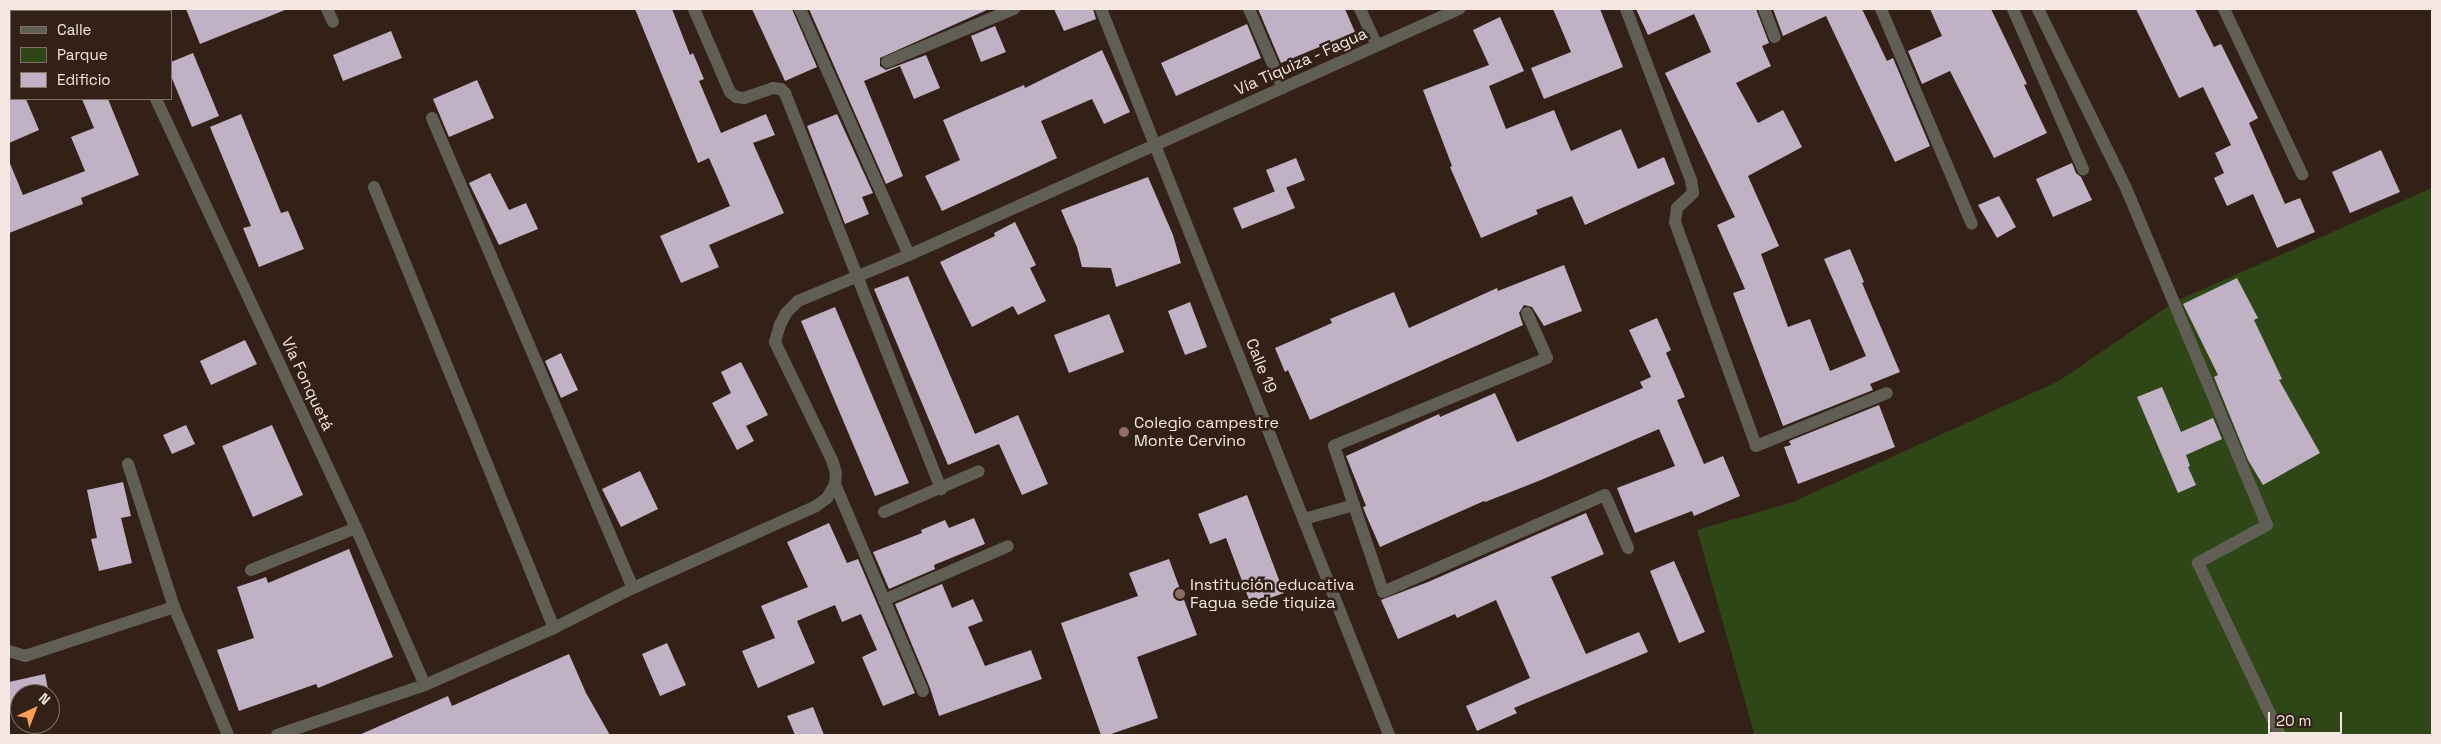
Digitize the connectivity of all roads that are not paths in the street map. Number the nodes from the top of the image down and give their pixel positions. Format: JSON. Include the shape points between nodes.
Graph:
{"nodes":[{"id":1,"x":327,"y":9,"type":"edge"},
{"id":2,"x":694,"y":9,"type":"edge"},
{"id":3,"x":800,"y":9,"type":"edge"},
{"id":4,"x":1014,"y":9,"type":"edge"},
{"id":5,"x":1101,"y":9,"type":"edge"},
{"id":6,"x":1250,"y":9,"type":"edge"},
{"id":7,"x":1360,"y":9,"type":"edge"},
{"id":8,"x":1459,"y":9,"type":"edge"},
{"id":9,"x":1626,"y":9,"type":"edge"},
{"id":10,"x":1764,"y":9,"type":"edge"},
{"id":11,"x":1880,"y":9,"type":"edge"},
{"id":12,"x":2013,"y":9,"type":"edge"},
{"id":13,"x":2038,"y":9,"type":"edge"},
{"id":14,"x":2224,"y":9,"type":"edge"},
{"id":15,"x":333,"y":22,"type":"dead end"},
{"id":16,"x":1775,"y":36,"type":"dead end"},
{"id":17,"x":1377,"y":46,"type":"junction"},
{"id":18,"x":887,"y":62,"type":"dead end"},
{"id":19,"x":1283,"y":88,"type":"junction"},
{"id":20,"x":156,"y":100,"type":"edge"},
{"id":21,"x":432,"y":118,"type":"dead end"},
{"id":22,"x":1156,"y":145,"type":"junction"},
{"id":23,"x":2083,"y":169,"type":"dead end"},
{"id":24,"x":2302,"y":174,"type":"dead end"},
{"id":25,"x":374,"y":188,"type":"dead end"},
{"id":26,"x":1972,"y":224,"type":"dead end"},
{"id":27,"x":909,"y":255,"type":"junction"},
{"id":28,"x":856,"y":278,"type":"junction"},
{"id":29,"x":1527,"y":312,"type":"dead end"},
{"id":30,"x":1887,"y":394,"type":"dead end"},
{"id":31,"x":128,"y":464,"type":"dead end"},
{"id":32,"x":979,"y":470,"type":"dead end"},
{"id":33,"x":835,"y":484,"type":"junction"},
{"id":34,"x":941,"y":489,"type":"junction"},
{"id":35,"x":1354,"y":505,"type":"junction"},
{"id":36,"x":884,"y":512,"type":"dead end"},
{"id":37,"x":1304,"y":519,"type":"junction"},
{"id":38,"x":356,"y":528,"type":"junction"},
{"id":39,"x":1008,"y":546,"type":"dead end"},
{"id":40,"x":1628,"y":548,"type":"dead end"},
{"id":41,"x":251,"y":570,"type":"dead end"},
{"id":42,"x":633,"y":588,"type":"junction"},
{"id":43,"x":884,"y":600,"type":"junction"},
{"id":44,"x":174,"y":607,"type":"junction"},
{"id":45,"x":554,"y":628,"type":"junction"},
{"id":46,"x":9,"y":651,"type":"edge"},
{"id":47,"x":425,"y":685,"type":"junction"},
{"id":48,"x":923,"y":690,"type":"dead end"},
{"id":49,"x":228,"y":735,"type":"edge"},
{"id":50,"x":277,"y":735,"type":"edge"},
{"id":51,"x":1389,"y":735,"type":"edge"},
{"id":52,"x":2280,"y":735,"type":"edge"}],
"edges":[{"from":1,"to":15,"type":"street"},
{"from":2,"to":28,"type":"street","via":[[730,92],[744,98],[773,88],[785,94]]},
{"from":3,"to":27,"type":"street"},
{"from":4,"to":18,"type":"street"},
{"from":5,"to":22,"type":"street","name":"Calle 19"},
{"from":6,"to":19,"type":"street"},
{"from":7,"to":17,"type":"street"},
{"from":8,"to":17,"type":"street","name":"Vía Tiquiza - Fagua"},
{"from":9,"to":30,"type":"street","via":[[1691,180],[1692,193],[1677,208],[1676,222],[1756,446]]},
{"from":10,"to":16,"type":"street"},
{"from":11,"to":26,"type":"street"},
{"from":12,"to":23,"type":"street"},
{"from":13,"to":52,"type":"street","via":[[2126,188],[2266,525],[2198,563]]},
{"from":14,"to":24,"type":"street"},
{"from":17,"to":19,"type":"street","name":"Vía Tiquiza - Fagua"},
{"from":19,"to":22,"type":"street","name":"Vía Tiquiza - Fagua"},
{"from":20,"to":38,"type":"street","name":"Vía Fonquetá"},
{"from":21,"to":42,"type":"street"},
{"from":22,"to":27,"type":"street","name":"Vía Tiquiza - Fagua"},
{"from":22,"to":37,"type":"street","name":"Calle 19"},
{"from":25,"to":45,"type":"street"},
{"from":27,"to":28,"type":"street","name":"Vía Tiquiza - Fagua"},
{"from":28,"to":33,"type":"street","name":"Vía Tiquiza - Fagua","via":[[798,301],[786,313],[775,342],[832,460]]},
{"from":28,"to":34,"type":"street"},
{"from":29,"to":35,"type":"street","via":[[1547,358],[1334,446]]},
{"from":31,"to":44,"type":"street"},
{"from":32,"to":34,"type":"street"},
{"from":33,"to":42,"type":"street","via":[[827,498],[816,506]]},
{"from":33,"to":43,"type":"street","name":"Vía Tiquiza - Fagua"},
{"from":34,"to":36,"type":"street"},
{"from":35,"to":37,"type":"street"},
{"from":35,"to":40,"type":"street","via":[[1383,592],[1606,495]]},
{"from":37,"to":51,"type":"street","name":"Calle 19"},
{"from":38,"to":41,"type":"street"},
{"from":38,"to":47,"type":"street","name":"Vía Fonquetá"},
{"from":39,"to":43,"type":"street"},
{"from":42,"to":45,"type":"street"},
{"from":43,"to":48,"type":"street","name":"Vía Tiquiza - Fagua"},
{"from":44,"to":46,"type":"street","via":[[25,656]]},
{"from":44,"to":49,"type":"street"},
{"from":45,"to":47,"type":"street"},
{"from":47,"to":50,"type":"street"}]}
